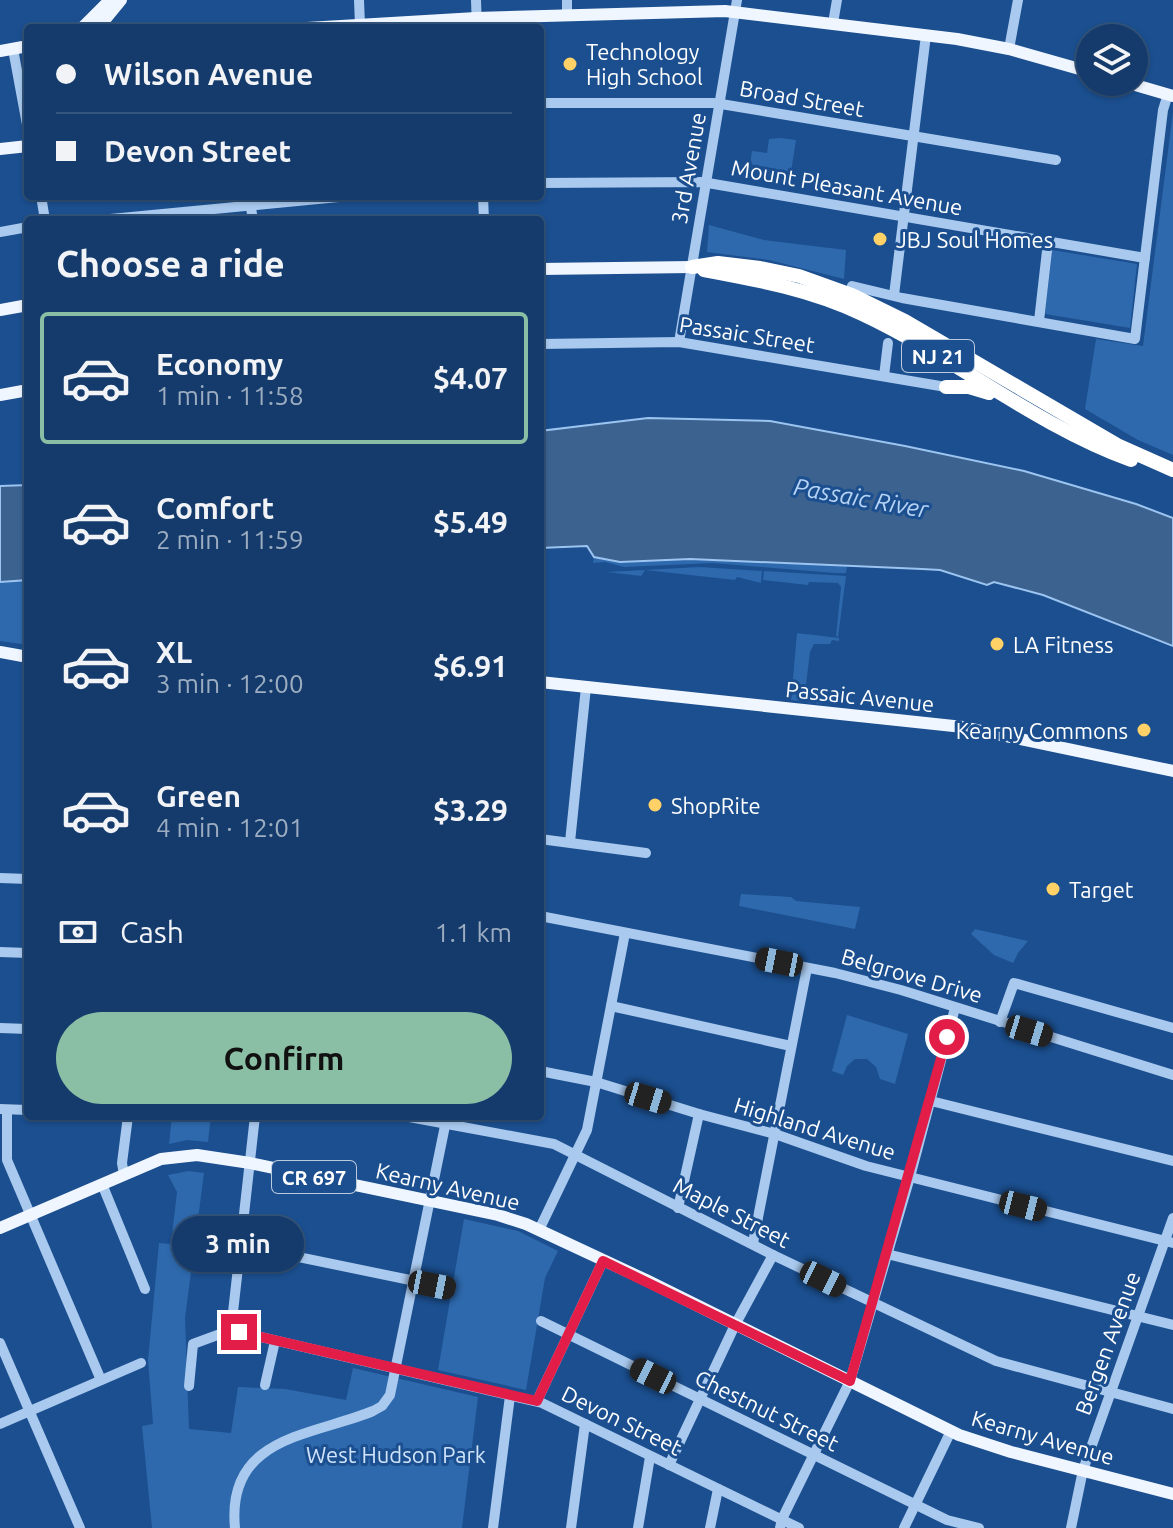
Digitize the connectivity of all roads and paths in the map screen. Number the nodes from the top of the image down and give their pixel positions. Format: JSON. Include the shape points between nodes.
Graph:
{"nodes":[{"id":1,"x":110,"y":0,"type":"edge"},
{"id":2,"x":121,"y":0,"type":"edge"},
{"id":3,"x":359,"y":0,"type":"edge"},
{"id":4,"x":476,"y":0,"type":"edge"},
{"id":5,"x":567,"y":0,"type":"edge"},
{"id":6,"x":837,"y":0,"type":"edge"},
{"id":7,"x":1018,"y":0,"type":"edge"},
{"id":8,"x":649,"y":6,"type":"edge"},
{"id":9,"x":736,"y":6,"type":"edge"},
{"id":10,"x":567,"y":15,"type":"junction"},
{"id":11,"x":476,"y":23,"type":"edge"},
{"id":12,"x":833,"y":23,"type":"junction"},
{"id":13,"x":86,"y":24,"type":"edge"},
{"id":14,"x":101,"y":24,"type":"edge"},
{"id":15,"x":360,"y":24,"type":"edge"},
{"id":16,"x":418,"y":24,"type":"edge"},
{"id":17,"x":926,"y":35,"type":"junction"},
{"id":18,"x":1009,"y":49,"type":"junction"},
{"id":19,"x":6,"y":50,"type":"edge"},
{"id":20,"x":1076,"y":68,"type":"edge"},
{"id":21,"x":1148,"y":89,"type":"edge"},
{"id":22,"x":1170,"y":95,"type":"edge"},
{"id":23,"x":544,"y":103,"type":"edge"},
{"id":24,"x":719,"y":104,"type":"junction"},
{"id":25,"x":24,"y":115,"type":"edge"},
{"id":26,"x":913,"y":137,"type":"junction"},
{"id":27,"x":24,"y":146,"type":"edge"},
{"id":28,"x":0,"y":149,"type":"edge"},
{"id":29,"x":1056,"y":160,"type":"dead end"},
{"id":30,"x":544,"y":183,"type":"edge"},
{"id":31,"x":706,"y":183,"type":"junction"},
{"id":32,"x":250,"y":201,"type":"edge"},
{"id":33,"x":132,"y":216,"type":"edge"},
{"id":34,"x":903,"y":217,"type":"junction"},
{"id":35,"x":24,"y":228,"type":"edge"},
{"id":36,"x":0,"y":232,"type":"edge"},
{"id":37,"x":1048,"y":242,"type":"junction"},
{"id":38,"x":1145,"y":258,"type":"junction"},
{"id":39,"x":692,"y":267,"type":"junction"},
{"id":40,"x":544,"y":269,"type":"edge"},
{"id":41,"x":852,"y":286,"type":"dead end"},
{"id":42,"x":894,"y":295,"type":"junction"},
{"id":43,"x":24,"y":306,"type":"edge"},
{"id":44,"x":0,"y":310,"type":"edge"},
{"id":45,"x":1039,"y":321,"type":"junction"},
{"id":46,"x":679,"y":342,"type":"junction"},
{"id":47,"x":888,"y":343,"type":"dead end"},
{"id":48,"x":544,"y":344,"type":"edge"},
{"id":49,"x":884,"y":376,"type":"junction"},
{"id":50,"x":946,"y":387,"type":"joint"},
{"id":51,"x":24,"y":391,"type":"edge"},
{"id":52,"x":0,"y":395,"type":"edge"},
{"id":53,"x":1029,"y":410,"type":"junction"},
{"id":54,"x":1173,"y":471,"type":"edge"},
{"id":55,"x":0,"y":652,"type":"edge"},
{"id":56,"x":24,"y":656,"type":"edge"},
{"id":57,"x":544,"y":682,"type":"edge"},
{"id":58,"x":586,"y":687,"type":"junction"},
{"id":59,"x":1173,"y":771,"type":"edge"},
{"id":60,"x":544,"y":839,"type":"edge"},
{"id":61,"x":570,"y":842,"type":"junction"},
{"id":62,"x":646,"y":853,"type":"dead end"},
{"id":63,"x":0,"y":878,"type":"edge"},
{"id":64,"x":24,"y":879,"type":"edge"},
{"id":65,"x":544,"y":917,"type":"edge"},
{"id":66,"x":625,"y":933,"type":"junction"},
{"id":67,"x":0,"y":952,"type":"edge"},
{"id":68,"x":24,"y":953,"type":"edge"},
{"id":69,"x":807,"y":968,"type":"junction"},
{"id":70,"x":611,"y":1006,"type":"junction"},
{"id":71,"x":955,"y":1008,"type":"junction"},
{"id":72,"x":1000,"y":1022,"type":"junction"},
{"id":73,"x":0,"y":1028,"type":"edge"},
{"id":74,"x":1173,"y":1028,"type":"edge"},
{"id":75,"x":24,"y":1029,"type":"edge"},
{"id":76,"x":791,"y":1046,"type":"junction"},
{"id":77,"x":544,"y":1072,"type":"edge"},
{"id":78,"x":1173,"y":1075,"type":"edge"},
{"id":79,"x":596,"y":1082,"type":"junction"},
{"id":80,"x":931,"y":1101,"type":"junction"},
{"id":81,"x":4,"y":1109,"type":"edge"},
{"id":82,"x":24,"y":1110,"type":"edge"},
{"id":83,"x":699,"y":1114,"type":"junction"},
{"id":84,"x":127,"y":1120,"type":"edge"},
{"id":85,"x":255,"y":1120,"type":"edge"},
{"id":86,"x":446,"y":1120,"type":"edge"},
{"id":87,"x":775,"y":1134,"type":"junction"},
{"id":88,"x":576,"y":1156,"type":"junction"},
{"id":89,"x":1173,"y":1161,"type":"edge"},
{"id":90,"x":250,"y":1163,"type":"junction"},
{"id":91,"x":124,"y":1175,"type":"junction"},
{"id":92,"x":910,"y":1177,"type":"junction"},
{"id":93,"x":102,"y":1184,"type":"junction"},
{"id":94,"x":430,"y":1201,"type":"junction"},
{"id":95,"x":678,"y":1208,"type":"junction"},
{"id":96,"x":30,"y":1215,"type":"junction"},
{"id":97,"x":1173,"y":1218,"type":"edge"},
{"id":98,"x":0,"y":1228,"type":"edge"},
{"id":99,"x":539,"y":1230,"type":"junction"},
{"id":100,"x":1169,"y":1242,"type":"edge"},
{"id":101,"x":753,"y":1243,"type":"junction"},
{"id":102,"x":240,"y":1245,"type":"junction"},
{"id":103,"x":887,"y":1254,"type":"junction"},
{"id":104,"x":773,"y":1255,"type":"junction"},
{"id":105,"x":603,"y":1261,"type":"junction"},
{"id":106,"x":414,"y":1281,"type":"junction"},
{"id":107,"x":449,"y":1288,"type":"dead end"},
{"id":108,"x":145,"y":1289,"type":"dead end"},
{"id":109,"x":873,"y":1303,"type":"junction"},
{"id":110,"x":1139,"y":1316,"type":"junction"},
{"id":111,"x":541,"y":1321,"type":"dead end"},
{"id":112,"x":735,"y":1325,"type":"junction"},
{"id":113,"x":1173,"y":1325,"type":"edge"},
{"id":114,"x":231,"y":1330,"type":"junction"},
{"id":115,"x":568,"y":1334,"type":"junction"},
{"id":116,"x":275,"y":1341,"type":"junction"},
{"id":117,"x":0,"y":1343,"type":"edge"},
{"id":118,"x":141,"y":1363,"type":"dead end"},
{"id":119,"x":397,"y":1369,"type":"junction"},
{"id":120,"x":101,"y":1380,"type":"junction"},
{"id":121,"x":850,"y":1381,"type":"junction"},
{"id":122,"x":265,"y":1385,"type":"dead end"},
{"id":123,"x":189,"y":1386,"type":"dead end"},
{"id":124,"x":1111,"y":1393,"type":"junction"},
{"id":125,"x":510,"y":1396,"type":"junction"},
{"id":126,"x":700,"y":1399,"type":"junction"},
{"id":127,"x":537,"y":1401,"type":"junction"},
{"id":128,"x":1173,"y":1409,"type":"edge"},
{"id":129,"x":29,"y":1411,"type":"junction"},
{"id":130,"x":0,"y":1424,"type":"edge"},
{"id":131,"x":585,"y":1424,"type":"junction"},
{"id":132,"x":951,"y":1431,"type":"junction"},
{"id":133,"x":812,"y":1454,"type":"junction"},
{"id":134,"x":650,"y":1457,"type":"junction"},
{"id":135,"x":669,"y":1465,"type":"junction"},
{"id":136,"x":1083,"y":1470,"type":"junction"},
{"id":137,"x":718,"y":1489,"type":"junction"},
{"id":138,"x":1173,"y":1494,"type":"edge"},
{"id":139,"x":916,"y":1505,"type":"junction"},
{"id":140,"x":781,"y":1524,"type":"edge"},
{"id":141,"x":80,"y":1528,"type":"edge"},
{"id":142,"x":235,"y":1528,"type":"edge"},
{"id":143,"x":493,"y":1528,"type":"edge"},
{"id":144,"x":571,"y":1528,"type":"edge"},
{"id":145,"x":638,"y":1528,"type":"edge"},
{"id":146,"x":710,"y":1528,"type":"edge"},
{"id":147,"x":799,"y":1528,"type":"edge"},
{"id":148,"x":904,"y":1528,"type":"edge"},
{"id":149,"x":979,"y":1528,"type":"edge"},
{"id":150,"x":1071,"y":1528,"type":"edge"}],
"edges":[{"from":1,"to":13,"type":"main road"},
{"from":2,"to":14,"type":"main road"},
{"from":3,"to":15,"type":"street"},
{"from":4,"to":11,"type":"street"},
{"from":5,"to":10,"type":"street"},
{"from":6,"to":12,"type":"street"},
{"from":7,"to":18,"type":"street"},
{"from":8,"to":9,"type":"main road"},
{"from":8,"to":10,"type":"main road"},
{"from":9,"to":12,"type":"main road"},
{"from":9,"to":24,"type":"street","name":"3rd Avenue"},
{"from":10,"to":11,"type":"main road"},
{"from":11,"to":16,"type":"main road"},
{"from":12,"to":17,"type":"main road"},
{"from":17,"to":18,"type":"main road"},
{"from":17,"to":26,"type":"street"},
{"from":18,"to":20,"type":"main road"},
{"from":19,"to":25,"type":"street"},
{"from":21,"to":22,"type":"main road"},
{"from":22,"to":38,"type":"street"},
{"from":23,"to":24,"type":"street","name":"Broad Street"},
{"from":24,"to":26,"type":"street","name":"Broad Street"},
{"from":24,"to":31,"type":"street","name":"3rd Avenue"},
{"from":26,"to":29,"type":"street","name":"Broad Street"},
{"from":26,"to":34,"type":"street"},
{"from":27,"to":28,"type":"main road"},
{"from":30,"to":31,"type":"street","name":"Mount Pleasant Avenue"},
{"from":31,"to":34,"type":"street","name":"Mount Pleasant Avenue"},
{"from":31,"to":39,"type":"street","name":"3rd Avenue"},
{"from":32,"to":33,"type":"street"},
{"from":34,"to":37,"type":"street","name":"Mount Pleasant Avenue"},
{"from":34,"to":42,"type":"street"},
{"from":35,"to":36,"type":"street"},
{"from":37,"to":38,"type":"street","name":"Mount Pleasant Avenue"},
{"from":37,"to":45,"type":"street"},
{"from":38,"to":45,"type":"street","via":[[1135,339]]},
{"from":39,"to":40,"type":"main road","number":"NJ 21"},
{"from":39,"to":46,"type":"street","name":"3rd Avenue"},
{"from":39,"to":53,"type":"highway","number":"NJ 21","via":[[777,284],[848,307]]},
{"from":39,"to":54,"type":"highway","number":"NJ 21","via":[[718,263],[760,268],[852,295]]},
{"from":41,"to":42,"type":"street"},
{"from":42,"to":45,"type":"street"},
{"from":43,"to":44,"type":"main road"},
{"from":46,"to":48,"type":"street","name":"Passaic Street"},
{"from":46,"to":49,"type":"street","name":"Passaic Street"},
{"from":47,"to":49,"type":"street"},
{"from":49,"to":50,"type":"street","name":"Passaic Street"},
{"from":50,"to":53,"type":"highway","via":[[979,389]]},
{"from":51,"to":52,"type":"main road"},
{"from":53,"to":54,"type":"highway","number":"NJ 21","via":[[1114,454]]},
{"from":55,"to":56,"type":"main road"},
{"from":57,"to":58,"type":"main road","name":"Passaic Avenue"},
{"from":58,"to":59,"type":"main road","name":"Passaic Avenue","via":[[963,727]]},
{"from":58,"to":61,"type":"street"},
{"from":60,"to":61,"type":"street"},
{"from":61,"to":62,"type":"street"},
{"from":63,"to":64,"type":"street"},
{"from":65,"to":66,"type":"street","name":"Belgrove Drive"},
{"from":66,"to":69,"type":"street","name":"Belgrove Drive"},
{"from":66,"to":70,"type":"street"},
{"from":67,"to":68,"type":"street"},
{"from":69,"to":71,"type":"street","name":"Belgrove Drive"},
{"from":69,"to":76,"type":"street"},
{"from":70,"to":76,"type":"street"},
{"from":70,"to":79,"type":"street"},
{"from":71,"to":72,"type":"street","name":"Belgrove Drive"},
{"from":71,"to":80,"type":"street"},
{"from":72,"to":74,"type":"street","via":[[1014,983]]},
{"from":72,"to":78,"type":"street","name":"Belgrove Drive"},
{"from":73,"to":75,"type":"street"},
{"from":76,"to":87,"type":"street"},
{"from":77,"to":79,"type":"street","name":"Highland Avenue"},
{"from":79,"to":83,"type":"street","name":"Highland Avenue"},
{"from":79,"to":88,"type":"street"},
{"from":80,"to":89,"type":"street"},
{"from":80,"to":92,"type":"street"},
{"from":81,"to":82,"type":"street"},
{"from":81,"to":96,"type":"street","via":[[7,1160]]},
{"from":83,"to":87,"type":"street","name":"Highland Avenue"},
{"from":83,"to":95,"type":"street"},
{"from":84,"to":91,"type":"street"},
{"from":85,"to":90,"type":"street"},
{"from":86,"to":88,"type":"street","name":"Maple Street","via":[[554,1144]]},
{"from":86,"to":94,"type":"street"},
{"from":87,"to":92,"type":"street","name":"Highland Avenue"},
{"from":87,"to":101,"type":"street"},
{"from":88,"to":95,"type":"street","name":"Maple Street"},
{"from":88,"to":99,"type":"street"},
{"from":90,"to":91,"type":"main road","name":"Kearny Avenue","number":"CR 697","via":[[187,1156],[161,1159]]},
{"from":90,"to":94,"type":"main road","name":"Kearny Avenue","number":"CR 697"},
{"from":90,"to":102,"type":"street"},
{"from":91,"to":93,"type":"main road","number":"CR 697"},
{"from":92,"to":100,"type":"street","name":"Highland Avenue"},
{"from":92,"to":103,"type":"street"},
{"from":93,"to":96,"type":"main road","number":"CR 697"},
{"from":93,"to":108,"type":"street"},
{"from":94,"to":99,"type":"main road","name":"Kearny Avenue","number":"CR 697"},
{"from":94,"to":106,"type":"street"},
{"from":95,"to":101,"type":"street","name":"Maple Street"},
{"from":96,"to":98,"type":"main road","number":"CR 697"},
{"from":96,"to":120,"type":"street"},
{"from":97,"to":100,"type":"street","name":"Bergen Avenue"},
{"from":99,"to":105,"type":"main road","name":"Kearny Avenue","number":"CR 697"},
{"from":100,"to":110,"type":"street","name":"Bergen Avenue"},
{"from":101,"to":104,"type":"street","name":"Maple Street"},
{"from":102,"to":106,"type":"street"},
{"from":102,"to":114,"type":"street"},
{"from":103,"to":109,"type":"street"},
{"from":103,"to":110,"type":"street"},
{"from":104,"to":109,"type":"street","name":"Maple Street"},
{"from":104,"to":112,"type":"street"},
{"from":105,"to":112,"type":"main road","name":"Kearny Avenue","number":"CR 697"},
{"from":105,"to":115,"type":"street"},
{"from":106,"to":107,"type":"street"},
{"from":106,"to":119,"type":"street"},
{"from":109,"to":121,"type":"street"},
{"from":109,"to":124,"type":"street","name":"Maple Street","via":[[996,1361]]},
{"from":110,"to":113,"type":"street"},
{"from":110,"to":124,"type":"street","name":"Bergen Avenue"},
{"from":111,"to":115,"type":"street","name":"Chestnut Street"},
{"from":112,"to":121,"type":"main road","name":"Kearny Avenue","number":"CR 697"},
{"from":112,"to":126,"type":"street"},
{"from":114,"to":116,"type":"street","name":"Devon Street"},
{"from":114,"to":123,"type":"street","via":[[193,1344]]},
{"from":115,"to":126,"type":"street","name":"Chestnut Street"},
{"from":115,"to":127,"type":"street"},
{"from":116,"to":119,"type":"street","name":"Devon Street"},
{"from":116,"to":122,"type":"street"},
{"from":117,"to":129,"type":"street"},
{"from":118,"to":120,"type":"street"},
{"from":119,"to":125,"type":"street","name":"Devon Street"},
{"from":119,"to":142,"type":"street","via":[[390,1395],[378,1409],[298,1434],[260,1456],[238,1489]]},
{"from":120,"to":129,"type":"street"},
{"from":121,"to":132,"type":"main road","name":"Kearny Avenue","number":"CR 697"},
{"from":121,"to":133,"type":"street"},
{"from":124,"to":128,"type":"street","name":"Maple Street"},
{"from":124,"to":136,"type":"street","name":"Bergen Avenue"},
{"from":125,"to":127,"type":"street","name":"Devon Street"},
{"from":125,"to":143,"type":"street"},
{"from":126,"to":133,"type":"street","name":"Chestnut Street"},
{"from":126,"to":135,"type":"street"},
{"from":127,"to":131,"type":"street","name":"Devon Street"},
{"from":129,"to":130,"type":"street"},
{"from":129,"to":141,"type":"street"},
{"from":131,"to":134,"type":"street","name":"Devon Street"},
{"from":131,"to":144,"type":"street"},
{"from":132,"to":136,"type":"main road","name":"Kearny Avenue","number":"CR 697"},
{"from":132,"to":139,"type":"street"},
{"from":133,"to":139,"type":"street","name":"Chestnut Street"},
{"from":133,"to":140,"type":"street"},
{"from":134,"to":135,"type":"street","name":"Devon Street"},
{"from":134,"to":145,"type":"street"},
{"from":135,"to":137,"type":"street","name":"Devon Street"},
{"from":136,"to":138,"type":"main road","name":"Kearny Avenue","number":"CR 697"},
{"from":136,"to":150,"type":"street","name":"Bergen Avenue"},
{"from":137,"to":140,"type":"street","name":"Devon Street"},
{"from":137,"to":146,"type":"street"},
{"from":139,"to":148,"type":"street"},
{"from":139,"to":149,"type":"street","name":"Chestnut Street"},
{"from":140,"to":147,"type":"street","name":"Devon Street"}]}
